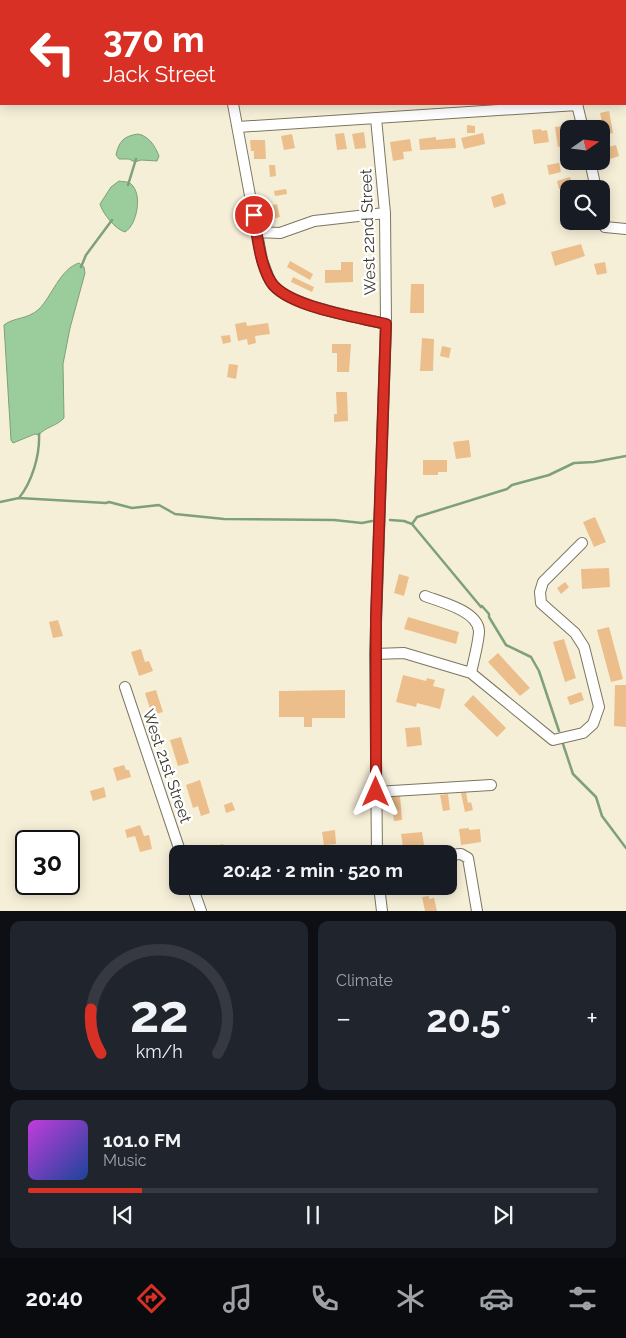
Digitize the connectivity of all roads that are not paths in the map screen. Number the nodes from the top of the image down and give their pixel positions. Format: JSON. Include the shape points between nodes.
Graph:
{"nodes":[{"id":1,"x":233,"y":105,"type":"edge"},
{"id":2,"x":563,"y":105,"type":"edge"},
{"id":3,"x":577,"y":105,"type":"edge"},
{"id":4,"x":376,"y":118,"type":"junction"},
{"id":5,"x":580,"y":120,"type":"edge"},
{"id":6,"x":238,"y":128,"type":"junction"},
{"id":7,"x":386,"y":213,"type":"junction"},
{"id":8,"x":610,"y":227,"type":"edge"},
{"id":9,"x":626,"y":229,"type":"edge"},
{"id":10,"x":257,"y":232,"type":"junction"},
{"id":11,"x":386,"y":324,"type":"junction"},
{"id":12,"x":582,"y":542,"type":"dead end"},
{"id":13,"x":425,"y":596,"type":"dead end"},
{"id":14,"x":376,"y":654,"type":"junction"},
{"id":15,"x":471,"y":673,"type":"junction"},
{"id":16,"x":125,"y":687,"type":"dead end"},
{"id":17,"x":491,"y":785,"type":"dead end"},
{"id":18,"x":376,"y":792,"type":"junction"},
{"id":19,"x":178,"y":845,"type":"edge"},
{"id":20,"x":377,"y":845,"type":"edge"},
{"id":21,"x":457,"y":854,"type":"edge"},
{"id":22,"x":195,"y":895,"type":"edge"},
{"id":23,"x":380,"y":895,"type":"edge"},
{"id":24,"x":201,"y":910,"type":"edge"},
{"id":25,"x":382,"y":910,"type":"edge"},
{"id":26,"x":477,"y":910,"type":"edge"}],
"edges":[{"from":1,"to":6,"type":"street"},
{"from":2,"to":4,"type":"street"},
{"from":3,"to":5,"type":"street"},
{"from":4,"to":6,"type":"street"},
{"from":4,"to":7,"type":"street","name":"West 22nd Street"},
{"from":6,"to":10,"type":"street"},
{"from":7,"to":10,"type":"street","via":[[314,221],[280,233]]},
{"from":7,"to":11,"type":"street","name":"West 22nd Street"},
{"from":8,"to":9,"type":"street"},
{"from":10,"to":11,"type":"street","via":[[262,260],[271,283],[289,298]]},
{"from":11,"to":14,"type":"street","name":"West 22nd Street"},
{"from":12,"to":15,"type":"street","via":[[543,582],[540,592],[542,603],[576,633],[584,647],[599,707],[593,724],[583,733],[553,740]]},
{"from":13,"to":15,"type":"street","via":[[465,612],[475,620],[479,630]]},
{"from":14,"to":15,"type":"street","via":[[404,654]]},
{"from":14,"to":18,"type":"street","name":"West 22nd Street"},
{"from":16,"to":19,"type":"street","name":"West 21st Street"},
{"from":17,"to":18,"type":"street"},
{"from":18,"to":20,"type":"street","name":"West 22nd Street"},
{"from":21,"to":26,"type":"street","via":[[468,858]]},
{"from":22,"to":24,"type":"street"},
{"from":23,"to":25,"type":"street"}]}
